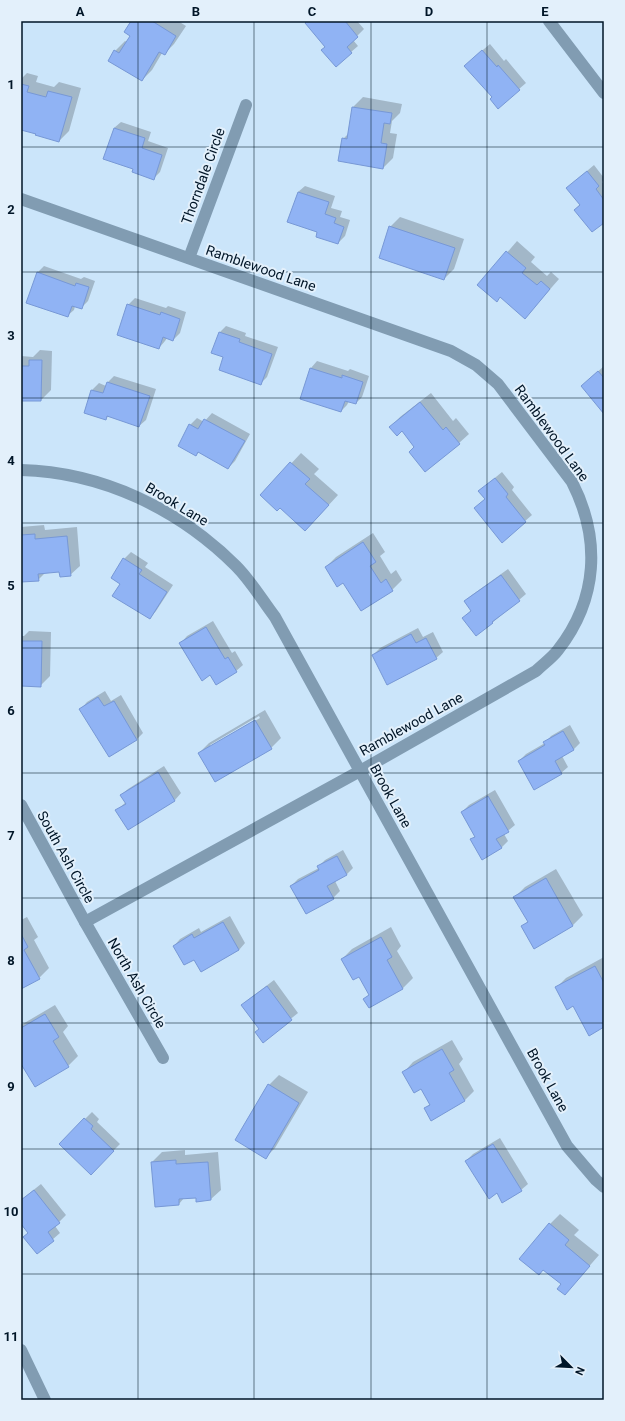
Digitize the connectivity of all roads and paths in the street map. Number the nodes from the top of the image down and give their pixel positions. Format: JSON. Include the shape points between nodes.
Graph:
{"nodes":[{"id":1,"x":549,"y":21,"type":"edge"},
{"id":2,"x":604,"y":93,"type":"edge"},
{"id":3,"x":246,"y":105,"type":"dead end"},
{"id":4,"x":21,"y":199,"type":"edge"},
{"id":5,"x":189,"y":258,"type":"junction"},
{"id":6,"x":21,"y":470,"type":"edge"},
{"id":7,"x":360,"y":771,"type":"junction"},
{"id":8,"x":21,"y":805,"type":"edge"},
{"id":9,"x":85,"y":922,"type":"junction"},
{"id":10,"x":162,"y":1058,"type":"dead end"},
{"id":11,"x":604,"y":1187,"type":"edge"},
{"id":12,"x":21,"y":1350,"type":"edge"},
{"id":13,"x":45,"y":1400,"type":"edge"}],
"edges":[{"from":1,"to":2,"type":"street"},
{"from":3,"to":5,"type":"street","name":"Thorndale Circle"},
{"from":4,"to":5,"type":"street","name":"Ramblewood Lane"},
{"from":5,"to":7,"type":"street","name":"Ramblewood Lane","via":[[451,350],[476,365],[498,384],[572,482],[587,517],[591,537],[592,568],[586,598],[575,626],[558,651],[536,671]]},
{"from":6,"to":7,"type":"street","name":"Brook Lane","via":[[43,470],[84,478],[125,491],[169,513],[205,538],[236,566],[275,617]]},
{"from":7,"to":9,"type":"street","name":"Ramblewood Lane"},
{"from":7,"to":11,"type":"street","name":"Brook Lane","via":[[567,1146]]},
{"from":8,"to":9,"type":"street","name":"South Ash Circle"},
{"from":9,"to":10,"type":"street","name":"North Ash Circle"},
{"from":12,"to":13,"type":"street"}]}
